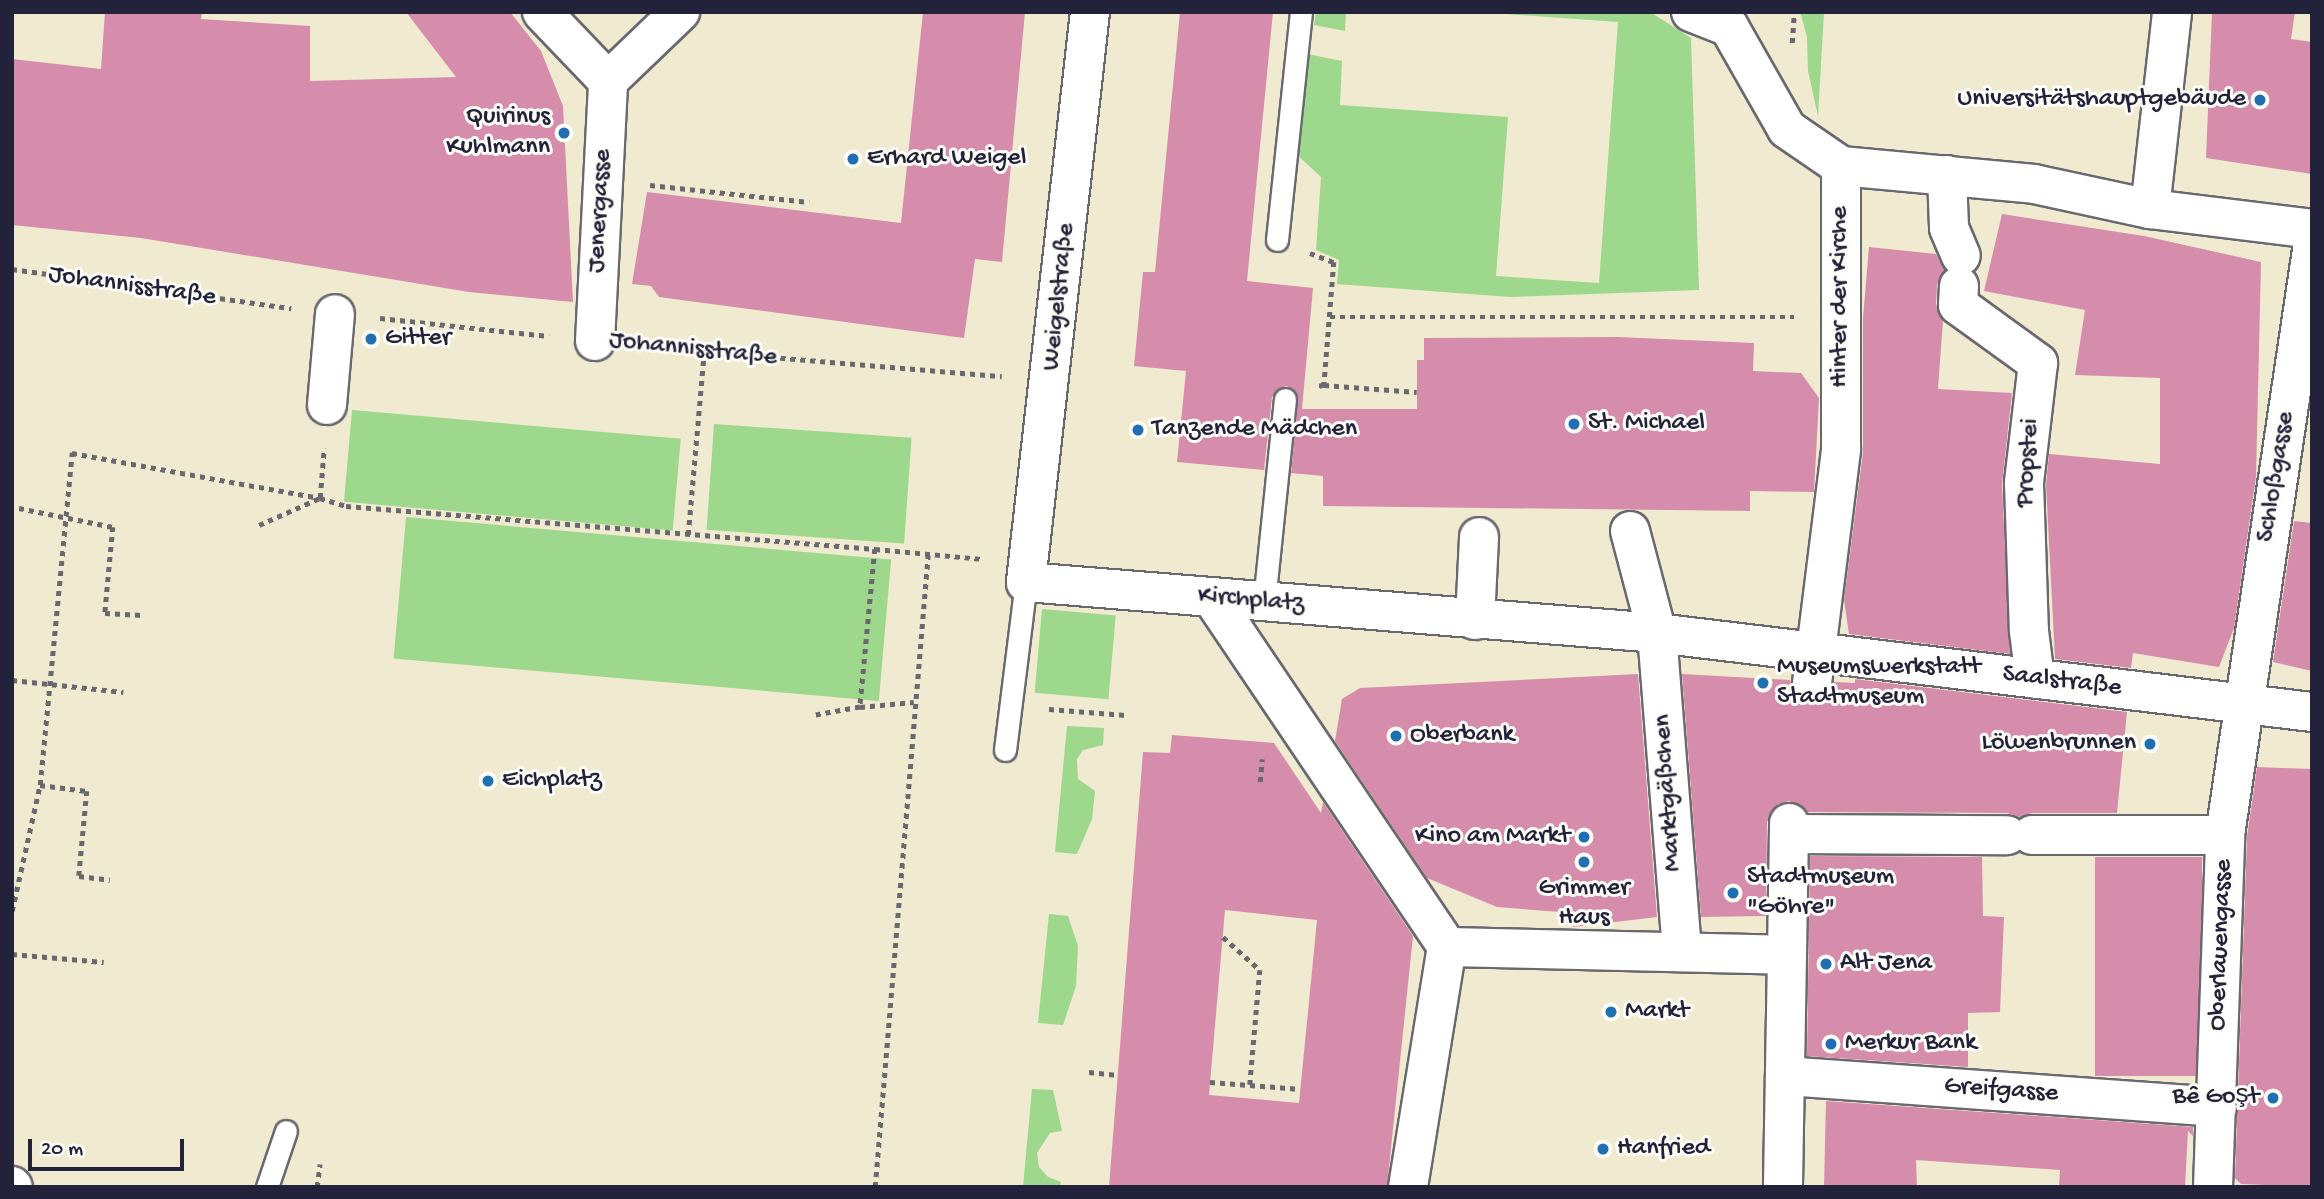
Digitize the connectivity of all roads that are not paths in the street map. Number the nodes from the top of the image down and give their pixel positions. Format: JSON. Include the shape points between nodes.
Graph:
{"nodes":[{"id":1,"x":542,"y":12,"type":"edge"},
{"id":2,"x":680,"y":12,"type":"edge"},
{"id":3,"x":1090,"y":12,"type":"edge"},
{"id":4,"x":1300,"y":12,"type":"edge"},
{"id":5,"x":1692,"y":12,"type":"edge"},
{"id":6,"x":2172,"y":12,"type":"edge"},
{"id":7,"x":608,"y":81,"type":"junction"},
{"id":8,"x":1841,"y":166,"type":"junction"},
{"id":9,"x":1947,"y":175,"type":"junction"},
{"id":10,"x":2150,"y":209,"type":"junction"},
{"id":11,"x":2312,"y":229,"type":"edge"},
{"id":12,"x":1277,"y":240,"type":"road end"},
{"id":13,"x":2312,"y":250,"type":"edge"},
{"id":14,"x":335,"y":314,"type":"road end"},
{"id":15,"x":595,"y":341,"type":"road end"},
{"id":16,"x":2305,"y":344,"type":"edge"},
{"id":17,"x":1284,"y":399,"type":"road end"},
{"id":18,"x":327,"y":405,"type":"dead end"},
{"id":19,"x":1630,"y":531,"type":"dead end"},
{"id":20,"x":1479,"y":537,"type":"dead end"},
{"id":21,"x":1028,"y":573,"type":"junction"},
{"id":22,"x":1213,"y":598,"type":"junction"},
{"id":23,"x":1264,"y":602,"type":"junction"},
{"id":24,"x":1475,"y":620,"type":"junction"},
{"id":25,"x":1657,"y":633,"type":"junction"},
{"id":26,"x":1813,"y":667,"type":"junction"},
{"id":27,"x":2035,"y":679,"type":"junction"},
{"id":28,"x":2243,"y":705,"type":"junction"},
{"id":29,"x":2312,"y":712,"type":"edge"},
{"id":30,"x":1004,"y":750,"type":"dead end"},
{"id":31,"x":2225,"y":835,"type":"junction"},
{"id":32,"x":1447,"y":947,"type":"junction"},
{"id":33,"x":1682,"y":952,"type":"junction"},
{"id":34,"x":1787,"y":956,"type":"junction"},
{"id":35,"x":1785,"y":1076,"type":"junction"},
{"id":36,"x":2217,"y":1107,"type":"junction"},
{"id":37,"x":286,"y":1131,"type":"dead end"},
{"id":38,"x":267,"y":1187,"type":"edge"},
{"id":39,"x":1408,"y":1187,"type":"edge"},
{"id":40,"x":1783,"y":1187,"type":"edge"},
{"id":41,"x":2213,"y":1187,"type":"edge"}],
"edges":[{"from":1,"to":7,"type":"street"},
{"from":2,"to":7,"type":"street"},
{"from":3,"to":21,"type":"street","name":"Weigelstraße"},
{"from":4,"to":12,"type":"lane"},
{"from":5,"to":8,"type":"street","via":[[1729,27],[1787,129]]},
{"from":6,"to":10,"type":"street"},
{"from":7,"to":15,"type":"street","name":"Jenergasse"},
{"from":8,"to":9,"type":"street"},
{"from":8,"to":26,"type":"street","name":"Hinter der Kirche","via":[[1841,449]]},
{"from":9,"to":10,"type":"street","via":[[2034,184]]},
{"from":9,"to":27,"type":"street","name":"Propstei","via":[[1949,228],[1960,271],[1958,305],[2038,363],[2024,483]]},
{"from":10,"to":11,"type":"street"},
{"from":13,"to":16,"type":"street","name":"Schloßgasse"},
{"from":14,"to":18,"type":"street"},
{"from":16,"to":28,"type":"street","name":"Schloßgasse"},
{"from":17,"to":23,"type":"lane"},
{"from":19,"to":25,"type":"street"},
{"from":20,"to":24,"type":"street"},
{"from":21,"to":22,"type":"street","name":"Kirchplatz"},
{"from":21,"to":30,"type":"lane"},
{"from":22,"to":23,"type":"street","name":"Kirchplatz"},
{"from":22,"to":32,"type":"street"},
{"from":23,"to":24,"type":"street","name":"Kirchplatz"},
{"from":24,"to":25,"type":"street","name":"Kirchplatz"},
{"from":25,"to":26,"type":"street","name":"Kirchplatz"},
{"from":25,"to":33,"type":"street","name":"Marktgäßchen"},
{"from":26,"to":27,"type":"street","name":"Saalstraße"},
{"from":27,"to":28,"type":"street","name":"Saalstraße"},
{"from":28,"to":29,"type":"street","name":"Saalstraße"},
{"from":28,"to":31,"type":"street","name":"Oberlauengasse"},
{"from":31,"to":34,"type":"street","via":[[1789,829]]},
{"from":31,"to":36,"type":"street","name":"Oberlauengasse"},
{"from":32,"to":33,"type":"street"},
{"from":32,"to":39,"type":"street"},
{"from":33,"to":34,"type":"street"},
{"from":34,"to":35,"type":"street"},
{"from":35,"to":36,"type":"street","name":"Greifgasse"},
{"from":35,"to":40,"type":"street"},
{"from":36,"to":41,"type":"street","name":"Oberlauengasse"},
{"from":37,"to":38,"type":"lane"}]}
